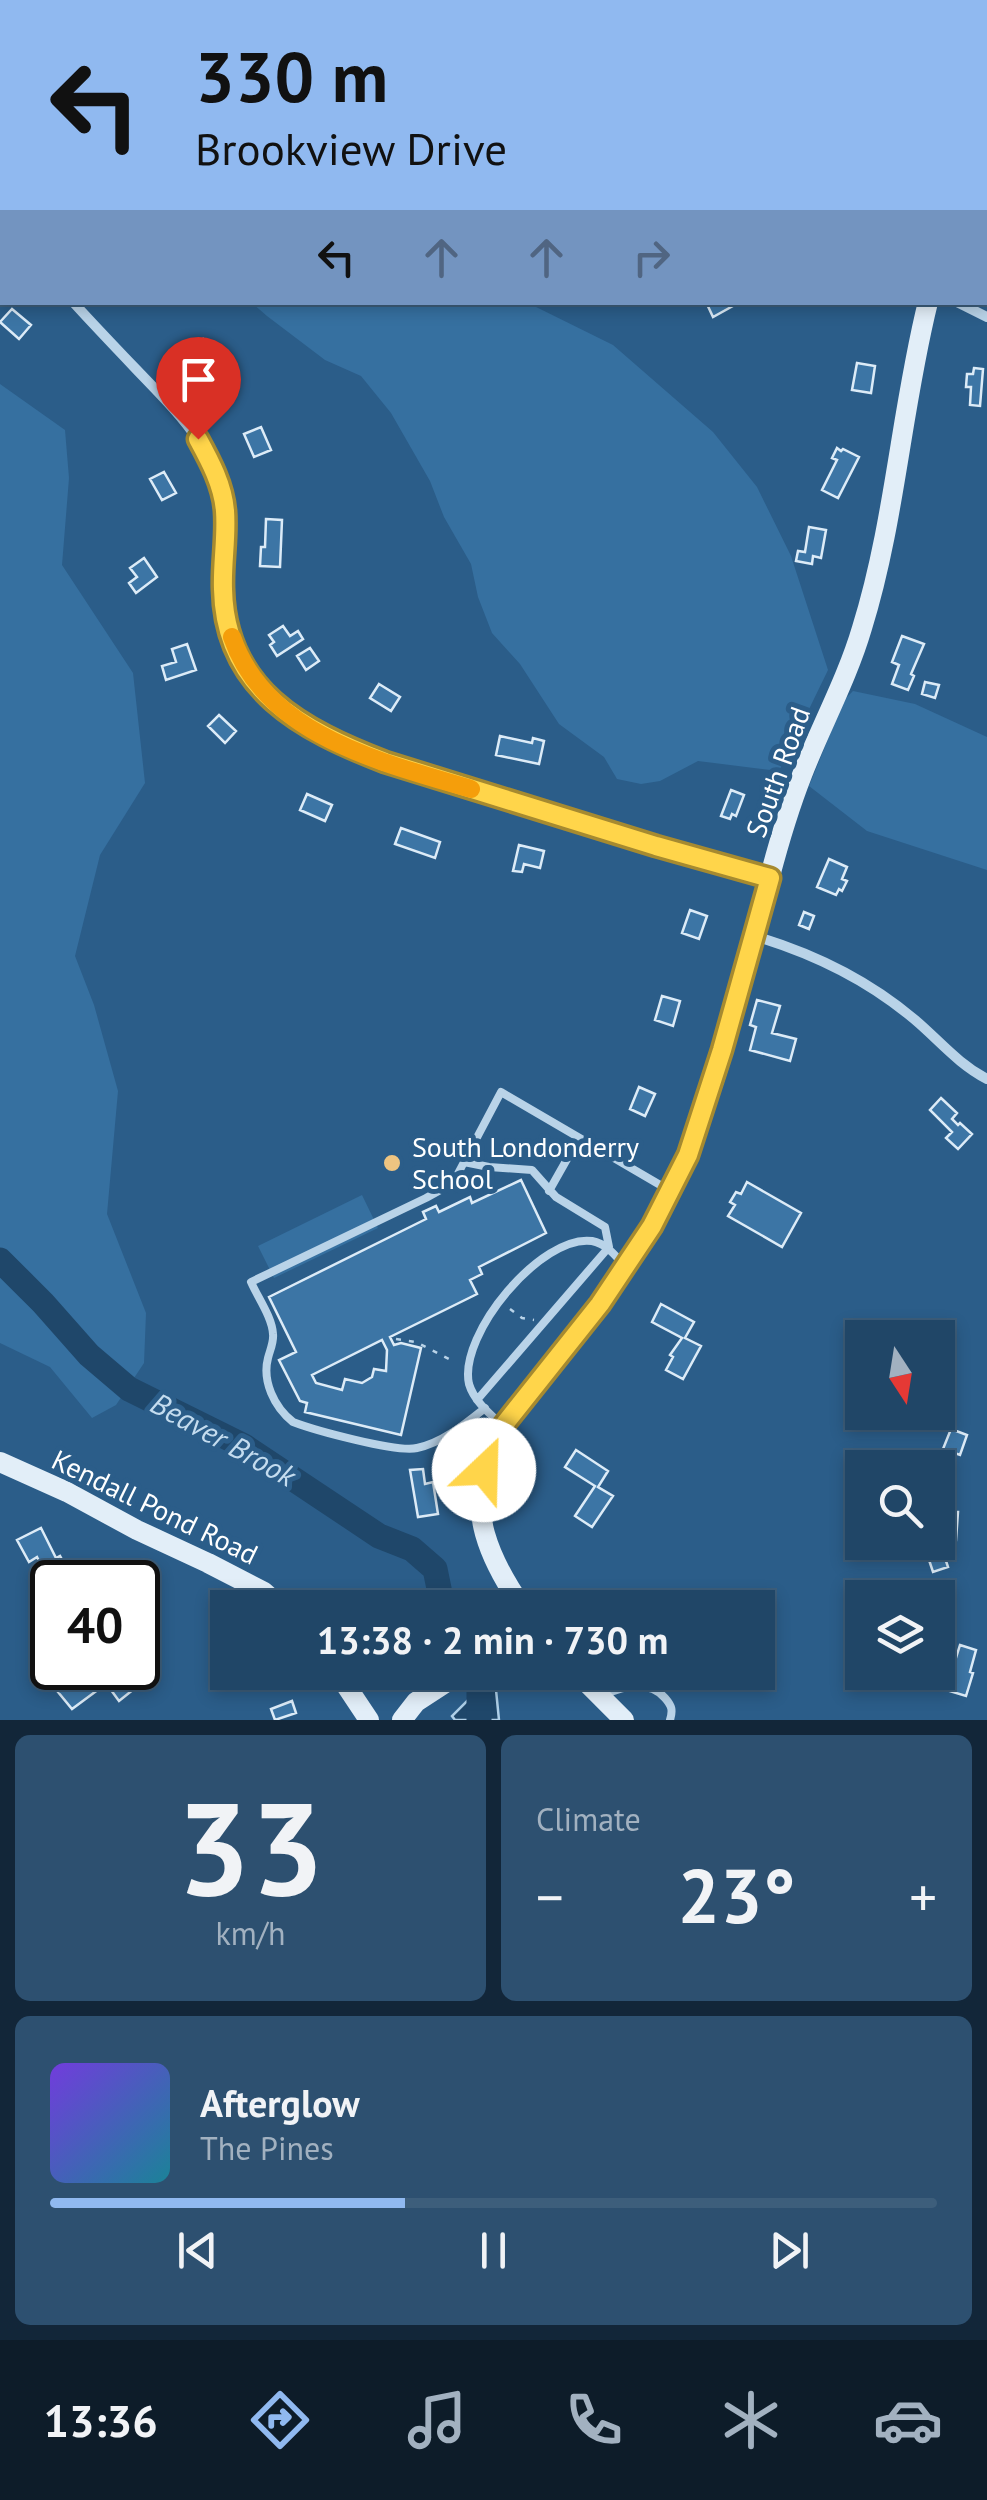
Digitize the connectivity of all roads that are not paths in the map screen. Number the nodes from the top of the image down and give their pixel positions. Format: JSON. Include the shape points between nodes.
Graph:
{"nodes":[{"id":1,"x":75,"y":305,"type":"edge"},
{"id":2,"x":927,"y":305,"type":"edge"},
{"id":3,"x":963,"y":305,"type":"edge"},
{"id":4,"x":987,"y":316,"type":"edge"},
{"id":5,"x":770,"y":878,"type":"junction"},
{"id":6,"x":755,"y":936,"type":"junction"},
{"id":7,"x":987,"y":1078,"type":"edge"},
{"id":8,"x":580,"y":1138,"type":"junction"},
{"id":9,"x":464,"y":1162,"type":"junction"},
{"id":10,"x":549,"y":1191,"type":"junction"},
{"id":11,"x":670,"y":1191,"type":"junction"},
{"id":12,"x":609,"y":1248,"type":"junction"},
{"id":13,"x":626,"y":1267,"type":"junction"},
{"id":14,"x":477,"y":1400,"type":"junction"},
{"id":15,"x":485,"y":1408,"type":"junction"},
{"id":16,"x":503,"y":1426,"type":"junction"},
{"id":17,"x":0,"y":1462,"type":"edge"},
{"id":18,"x":260,"y":1590,"type":"edge"},
{"id":19,"x":512,"y":1590,"type":"edge"},
{"id":20,"x":349,"y":1690,"type":"edge"},
{"id":21,"x":433,"y":1690,"type":"edge"},
{"id":22,"x":593,"y":1690,"type":"edge"},
{"id":23,"x":599,"y":1697,"type":"junction"},
{"id":24,"x":364,"y":1711,"type":"edge"},
{"id":25,"x":405,"y":1715,"type":"edge"},
{"id":26,"x":624,"y":1720,"type":"edge"},
{"id":27,"x":670,"y":1720,"type":"edge"}],
"edges":[{"from":1,"to":5,"type":"street","via":[[179,414],[205,453],[225,512],[227,623],[253,680],[286,714],[385,762]]},
{"from":2,"to":5,"type":"street","name":"South Road","via":[[862,630],[802,774]]},
{"from":3,"to":4,"type":"street"},
{"from":5,"to":6,"type":"street","name":"South Road"},
{"from":6,"to":7,"type":"street","via":[[863,983]]},
{"from":6,"to":11,"type":"street","name":"South Road","via":[[692,1142]]},
{"from":8,"to":9,"type":"lane","via":[[501,1092]]},
{"from":8,"to":10,"type":"lane"},
{"from":8,"to":11,"type":"lane"},
{"from":9,"to":10,"type":"lane","via":[[532,1170]]},
{"from":9,"to":15,"type":"lane","via":[[453,1183],[252,1282],[274,1337],[268,1387],[292,1422],[417,1448]]},
{"from":10,"to":12,"type":"lane","via":[[605,1227]]},
{"from":11,"to":13,"type":"street","name":"South Road"},
{"from":12,"to":13,"type":"lane"},
{"from":12,"to":14,"type":"lane"},
{"from":12,"to":14,"type":"lane","via":[[568,1245],[511,1287],[472,1348],[468,1381]]},
{"from":13,"to":16,"type":"street","name":"South Road"},
{"from":14,"to":15,"type":"lane"},
{"from":15,"to":16,"type":"lane"},
{"from":16,"to":19,"type":"street","name":"South Road","via":[[484,1470],[480,1512],[490,1552]]},
{"from":17,"to":18,"type":"street","name":"Kendall Pond Road"},
{"from":20,"to":24,"type":"street"},
{"from":21,"to":25,"type":"street"},
{"from":22,"to":23,"type":"street"},
{"from":23,"to":26,"type":"street"},
{"from":23,"to":27,"type":"lane","via":[[619,1688],[652,1688],[671,1706]]},
{"from":24,"to":25,"type":"street"}]}
